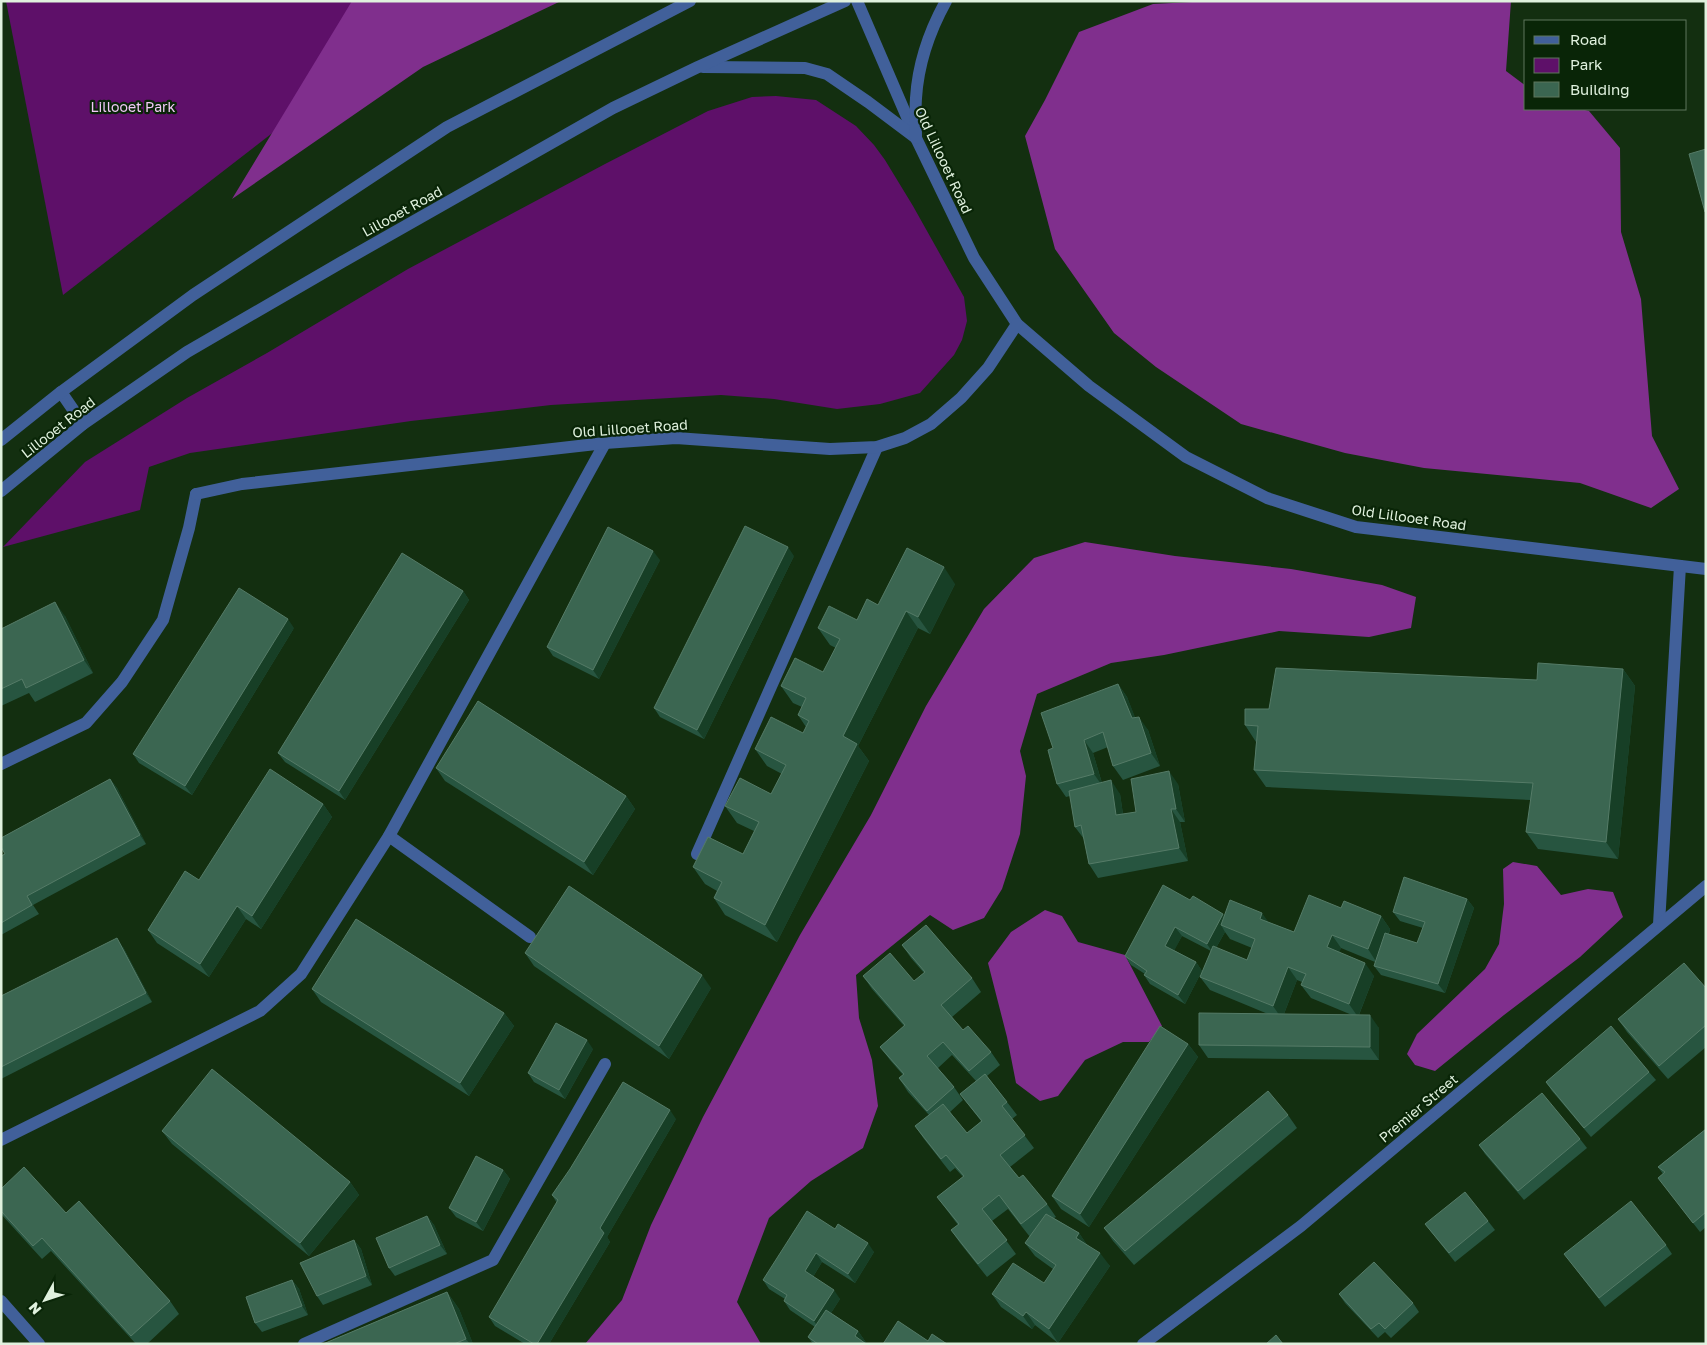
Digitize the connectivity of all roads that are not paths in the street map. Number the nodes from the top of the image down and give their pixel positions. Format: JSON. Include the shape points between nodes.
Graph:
{"nodes":[{"id":1,"x":690,"y":1,"type":"edge"},
{"id":2,"x":845,"y":1,"type":"edge"},
{"id":3,"x":857,"y":1,"type":"edge"},
{"id":4,"x":946,"y":1,"type":"edge"},
{"id":5,"x":698,"y":67,"type":"junction"},
{"id":6,"x":916,"y":138,"type":"junction"},
{"id":7,"x":1018,"y":324,"type":"junction"},
{"id":8,"x":61,"y":392,"type":"junction"},
{"id":9,"x":84,"y":424,"type":"junction"},
{"id":10,"x":1,"y":440,"type":"edge"},
{"id":11,"x":606,"y":443,"type":"junction"},
{"id":12,"x":877,"y":448,"type":"junction"},
{"id":13,"x":1,"y":491,"type":"edge"},
{"id":14,"x":1680,"y":566,"type":"junction"},
{"id":15,"x":1706,"y":569,"type":"edge"},
{"id":16,"x":1,"y":764,"type":"edge"},
{"id":17,"x":389,"y":836,"type":"junction"},
{"id":18,"x":697,"y":854,"type":"edge"},
{"id":19,"x":1706,"y":886,"type":"edge"},
{"id":20,"x":1659,"y":924,"type":"junction"},
{"id":21,"x":530,"y":937,"type":"dead end"},
{"id":22,"x":604,"y":1064,"type":"dead end"},
{"id":23,"x":1,"y":1140,"type":"edge"},
{"id":24,"x":1,"y":1301,"type":"edge"},
{"id":25,"x":39,"y":1344,"type":"edge"},
{"id":26,"x":304,"y":1344,"type":"edge"},
{"id":27,"x":1143,"y":1344,"type":"edge"}],
"edges":[{"from":1,"to":8,"type":"street","name":"Lillooet Road","via":[[448,126],[193,295]]},
{"from":2,"to":5,"type":"street","name":"Lillooet Road"},
{"from":3,"to":6,"type":"street","name":"Old Lillooet Road"},
{"from":4,"to":6,"type":"street","via":[[920,66]]},
{"from":5,"to":6,"type":"street","via":[[805,68],[827,74]]},
{"from":5,"to":9,"type":"street","name":"Lillooet Road","via":[[614,108],[187,352]]},
{"from":6,"to":7,"type":"street","name":"Old Lillooet Road","via":[[974,258]]},
{"from":7,"to":12,"type":"street","name":"Old Lillooet Road","via":[[988,368],[932,424]]},
{"from":7,"to":14,"type":"street","name":"Old Lillooet Road","via":[[1088,386],[1186,458],[1267,498],[1356,527]]},
{"from":8,"to":9,"type":"street"},
{"from":8,"to":10,"type":"street","name":"Lillooet Road"},
{"from":9,"to":13,"type":"street","name":"Lillooet Road"},
{"from":11,"to":12,"type":"street","name":"Old Lillooet Road","via":[[676,438],[830,449]]},
{"from":11,"to":16,"type":"street","name":"Old Lillooet Road","via":[[242,484],[196,494],[163,620],[122,682],[86,723]]},
{"from":11,"to":17,"type":"street"},
{"from":12,"to":18,"type":"street"},
{"from":14,"to":15,"type":"street","name":"Old Lillooet Road"},
{"from":14,"to":20,"type":"street"},
{"from":17,"to":21,"type":"street"},
{"from":17,"to":23,"type":"street","via":[[301,974],[260,1010]]},
{"from":19,"to":20,"type":"street","name":"Premier Street"},
{"from":20,"to":27,"type":"street","name":"Premier Street","via":[[1301,1226]]},
{"from":22,"to":26,"type":"street","via":[[493,1260]]},
{"from":24,"to":25,"type":"street"}]}
